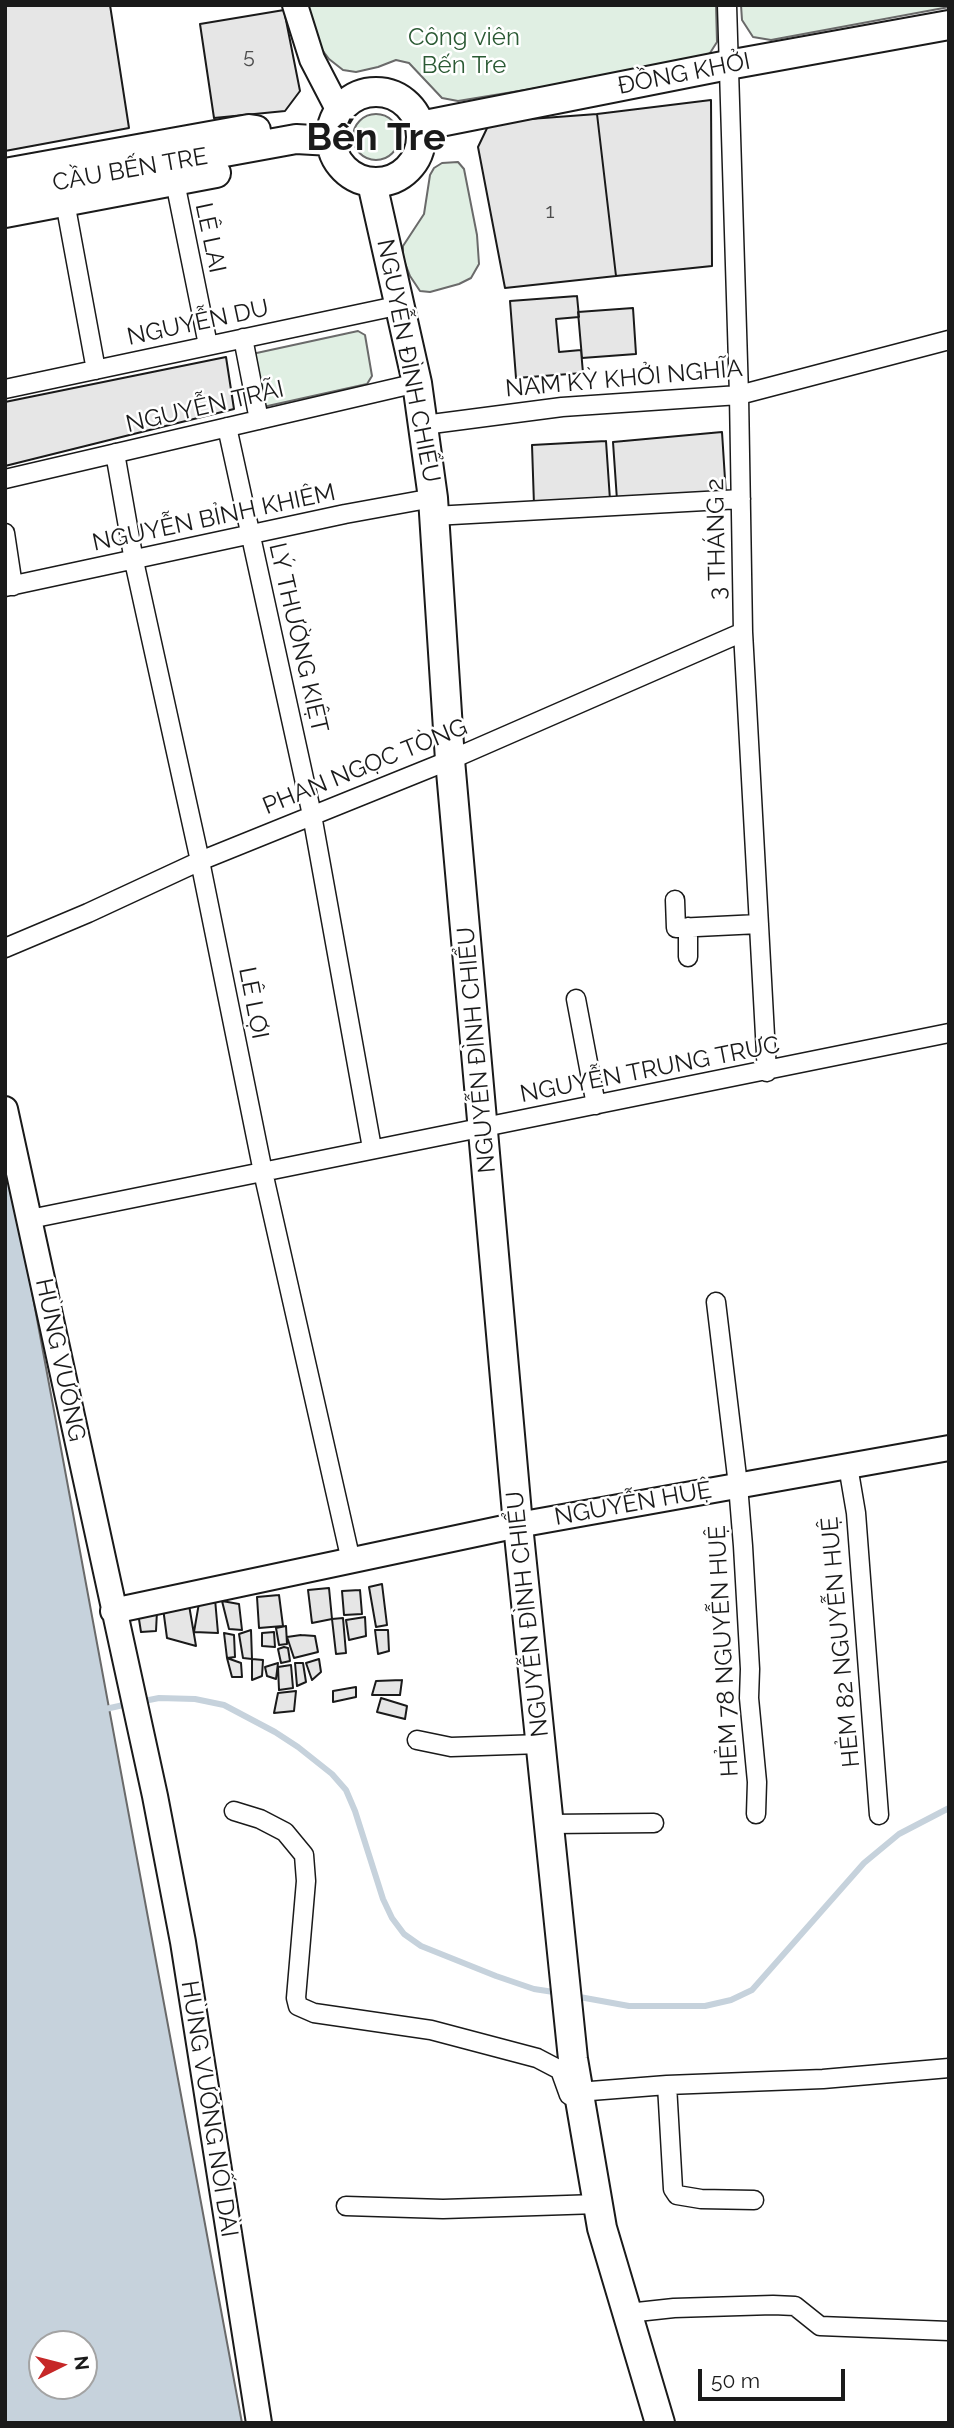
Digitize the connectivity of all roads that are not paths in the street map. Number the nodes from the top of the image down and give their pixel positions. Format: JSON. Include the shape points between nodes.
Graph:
{"nodes":[{"id":1,"x":295,"y":5,"type":"edge"},
{"id":2,"x":727,"y":5,"type":"edge"},
{"id":3,"x":949,"y":25,"type":"edge"},
{"id":4,"x":728,"y":65,"type":"junction"},
{"id":5,"x":339,"y":111,"type":"junction"},
{"id":6,"x":420,"y":126,"type":"junction"},
{"id":7,"x":296,"y":139,"type":"junction"},
{"id":8,"x":331,"y":141,"type":"junction"},
{"id":9,"x":5,"y":173,"type":"edge"},
{"id":10,"x":174,"y":182,"type":"junction"},
{"id":11,"x":372,"y":183,"type":"junction"},
{"id":12,"x":5,"y":192,"type":"edge"},
{"id":13,"x":65,"y":202,"type":"junction"},
{"id":14,"x":5,"y":213,"type":"edge"},
{"id":15,"x":401,"y":304,"type":"junction"},
{"id":16,"x":243,"y":338,"type":"junction"},
{"id":17,"x":949,"y":340,"type":"edge"},
{"id":18,"x":208,"y":345,"type":"junction"},
{"id":19,"x":96,"y":370,"type":"junction"},
{"id":20,"x":417,"y":383,"type":"junction"},
{"id":21,"x":5,"y":389,"type":"edge"},
{"id":22,"x":739,"y":395,"type":"junction"},
{"id":23,"x":259,"y":420,"type":"junction"},
{"id":24,"x":424,"y":425,"type":"junction"},
{"id":25,"x":227,"y":427,"type":"junction"},
{"id":26,"x":115,"y":453,"type":"junction"},
{"id":27,"x":5,"y":479,"type":"edge"},
{"id":28,"x":741,"y":499,"type":"junction"},
{"id":29,"x":434,"y":507,"type":"junction"},
{"id":30,"x":5,"y":533,"type":"edge"},
{"id":31,"x":250,"y":535,"type":"junction"},
{"id":32,"x":134,"y":561,"type":"junction"},
{"id":33,"x":9,"y":586,"type":"edge"},
{"id":34,"x":743,"y":632,"type":"junction"},
{"id":35,"x":450,"y":760,"type":"junction"},
{"id":36,"x":312,"y":815,"type":"junction"},
{"id":37,"x":200,"y":861,"type":"junction"},
{"id":38,"x":675,"y":900,"type":"dead end"},
{"id":39,"x":759,"y":924,"type":"junction"},
{"id":40,"x":688,"y":927,"type":"junction"},
{"id":41,"x":5,"y":948,"type":"edge"},
{"id":42,"x":688,"y":957,"type":"dead end"},
{"id":43,"x":576,"y":999,"type":"dead end"},
{"id":44,"x":949,"y":1033,"type":"edge"},
{"id":45,"x":767,"y":1072,"type":"junction"},
{"id":46,"x":596,"y":1105,"type":"junction"},
{"id":47,"x":5,"y":1109,"type":"edge"},
{"id":48,"x":484,"y":1128,"type":"junction"},
{"id":49,"x":372,"y":1148,"type":"junction"},
{"id":50,"x":263,"y":1172,"type":"junction"},
{"id":51,"x":30,"y":1219,"type":"junction"},
{"id":52,"x":716,"y":1302,"type":"dead end"},
{"id":53,"x":949,"y":1448,"type":"edge"},
{"id":54,"x":848,"y":1466,"type":"junction"},
{"id":55,"x":738,"y":1485,"type":"junction"},
{"id":56,"x":518,"y":1525,"type":"junction"},
{"id":57,"x":351,"y":1561,"type":"junction"},
{"id":58,"x":116,"y":1621,"type":"junction"},
{"id":59,"x":417,"y":1740,"type":"dead end"},
{"id":60,"x":541,"y":1744,"type":"junction"},
{"id":61,"x":155,"y":1796,"type":"joint"},
{"id":62,"x":234,"y":1811,"type":"dead end"},
{"id":63,"x":756,"y":1814,"type":"dead end"},
{"id":64,"x":879,"y":1815,"type":"dead end"},
{"id":65,"x":654,"y":1823,"type":"dead end"},
{"id":66,"x":549,"y":1824,"type":"junction"},
{"id":67,"x":564,"y":2063,"type":"junction"},
{"id":68,"x":948,"y":2068,"type":"edge"},
{"id":69,"x":949,"y":2076,"type":"edge"},
{"id":70,"x":667,"y":2085,"type":"junction"},
{"id":71,"x":578,"y":2092,"type":"junction"},
{"id":72,"x":585,"y":2133,"type":"junction"},
{"id":73,"x":754,"y":2200,"type":"dead end"},
{"id":74,"x":598,"y":2204,"type":"junction"},
{"id":75,"x":346,"y":2206,"type":"dead end"},
{"id":76,"x":628,"y":2314,"type":"junction"},
{"id":77,"x":949,"y":2331,"type":"edge"},
{"id":78,"x":259,"y":2423,"type":"edge"},
{"id":79,"x":660,"y":2423,"type":"edge"}],
"edges":[{"from":1,"to":5,"type":"street","via":[[312,60]]},
{"from":2,"to":4,"type":"street","name":"3 THÁNG 2"},
{"from":3,"to":4,"type":"main road","name":"ĐỒNG KHỞI"},
{"from":4,"to":6,"type":"main road","name":"ĐỒNG KHỞI"},
{"from":4,"to":22,"type":"street","name":"3 THÁNG 2"},
{"from":5,"to":6,"type":"main road","via":[[354,98],[381,92],[405,103]]},
{"from":5,"to":8,"type":"main road"},
{"from":6,"to":11,"type":"main road","via":[[418,154],[410,167],[400,176]]},
{"from":7,"to":8,"type":"main road"},
{"from":7,"to":9,"type":"main road","via":[[248,129]]},
{"from":7,"to":10,"type":"main road","via":[[257,164]]},
{"from":7,"to":12,"type":"main road","name":"CẦU BẾN TRE"},
{"from":8,"to":11,"type":"main road","via":[[340,165]]},
{"from":10,"to":13,"type":"main road"},
{"from":10,"to":18,"type":"street","name":"LÊ LAI"},
{"from":11,"to":15,"type":"main road","name":"NGUYỄN ĐÌNH CHIỂU"},
{"from":13,"to":14,"type":"main road"},
{"from":13,"to":19,"type":"street"},
{"from":15,"to":16,"type":"street","name":"NGUYỄN DU"},
{"from":15,"to":20,"type":"main road","name":"NGUYỄN ĐÌNH CHIỂU"},
{"from":16,"to":18,"type":"street","name":"NGUYỄN DU"},
{"from":16,"to":23,"type":"street"},
{"from":17,"to":22,"type":"street","name":"NAM KỲ KHỞI NGHĨA"},
{"from":18,"to":19,"type":"street","name":"NGUYỄN DU"},
{"from":19,"to":21,"type":"street","name":"NGUYỄN DU"},
{"from":20,"to":23,"type":"street","name":"NGUYỄN TRÃI"},
{"from":20,"to":24,"type":"main road","name":"NGUYỄN ĐÌNH CHIỂU"},
{"from":22,"to":24,"type":"street","name":"NAM KỲ KHỞI NGHĨA","via":[[562,407]]},
{"from":22,"to":28,"type":"street","name":"3 THÁNG 2"},
{"from":23,"to":25,"type":"street","name":"NGUYỄN TRÃI"},
{"from":24,"to":29,"type":"main road","name":"NGUYỄN ĐÌNH CHIỂU"},
{"from":25,"to":26,"type":"street","name":"NGUYỄN TRÃI"},
{"from":25,"to":31,"type":"street","name":"LÝ THƯỜNG KIỆT"},
{"from":26,"to":27,"type":"street","name":"NGUYỄN TRÃI"},
{"from":26,"to":32,"type":"street","name":"LÊ LỢI"},
{"from":28,"to":29,"type":"street","name":"NGUYỄN BỈNH KHIÊM"},
{"from":28,"to":34,"type":"street","name":"3 THÁNG 2"},
{"from":29,"to":31,"type":"street","name":"NGUYỄN BỈNH KHIÊM"},
{"from":29,"to":35,"type":"main road","name":"NGUYỄN ĐÌNH CHIỂU"},
{"from":30,"to":33,"type":"street"},
{"from":31,"to":32,"type":"street","name":"NGUYỄN BỈNH KHIÊM"},
{"from":31,"to":36,"type":"street","name":"LÝ THƯỜNG KIỆT"},
{"from":32,"to":33,"type":"street","name":"NGUYỄN BỈNH KHIÊM"},
{"from":32,"to":37,"type":"street","name":"LÊ LỢI"},
{"from":34,"to":35,"type":"street","name":"PHAN NGỌC TÒNG"},
{"from":34,"to":39,"type":"street","name":"3 THÁNG 2"},
{"from":35,"to":36,"type":"street","name":"PHAN NGỌC TÒNG"},
{"from":35,"to":48,"type":"main road","name":"NGUYỄN ĐÌNH CHIỂU"},
{"from":36,"to":37,"type":"street","name":"PHAN NGỌC TÒNG"},
{"from":36,"to":49,"type":"street","name":"LÝ THƯỜNG KIỆT"},
{"from":37,"to":41,"type":"street","name":"PHAN NGỌC TÒNG"},
{"from":37,"to":50,"type":"street","name":"LÊ LỢI"},
{"from":38,"to":40,"type":"street","via":[[676,928]]},
{"from":39,"to":40,"type":"street"},
{"from":39,"to":45,"type":"street","name":"3 THÁNG 2"},
{"from":40,"to":42,"type":"street"},
{"from":43,"to":46,"type":"street"},
{"from":44,"to":45,"type":"street","name":"NGUYỄN TRUNG TRỰC"},
{"from":45,"to":46,"type":"street","name":"NGUYỄN TRUNG TRỰC"},
{"from":46,"to":48,"type":"street","name":"NGUYỄN TRUNG TRỰC"},
{"from":47,"to":51,"type":"street","name":"HÙNG VƯƠNG"},
{"from":48,"to":49,"type":"street","name":"NGUYỄN TRUNG TRỰC"},
{"from":48,"to":56,"type":"main road","name":"NGUYỄN ĐÌNH CHIỂU"},
{"from":49,"to":50,"type":"street","name":"NGUYỄN TRUNG TRỰC"},
{"from":50,"to":51,"type":"street","name":"NGUYỄN TRUNG TRỰC"},
{"from":50,"to":57,"type":"street","name":"LÊ LỢI"},
{"from":51,"to":58,"type":"street","name":"HÙNG VƯƠNG"},
{"from":52,"to":55,"type":"street","name":"HẺM 78 NGUYỄN HUỆ"},
{"from":53,"to":54,"type":"street","name":"NGUYỄN HUỆ"},
{"from":54,"to":55,"type":"street","name":"NGUYỄN HUỆ"},
{"from":54,"to":64,"type":"street","name":"HẺM 82 NGUYỄN HUỆ","via":[[857,1526]]},
{"from":55,"to":56,"type":"street","name":"NGUYỄN HUỆ"},
{"from":55,"to":63,"type":"street","name":"HẺM 78 NGUYỄN HUỆ"},
{"from":56,"to":57,"type":"street","name":"NGUYỄN HUỆ"},
{"from":56,"to":60,"type":"main road","name":"NGUYỄN ĐÌNH CHIỂU"},
{"from":57,"to":58,"type":"street","name":"NGUYỄN HUỆ"},
{"from":58,"to":61,"type":"street","name":"HÙNG VƯƠNG"},
{"from":59,"to":60,"type":"street","via":[[451,1747]]},
{"from":60,"to":66,"type":"main road","name":"NGUYỄN ĐÌNH CHIỂU"},
{"from":61,"to":78,"type":"street","name":"HÙNG VƯƠNG NỐI DÀI"},
{"from":62,"to":67,"type":"street","via":[[285,1832],[304,1855],[298,2006],[314,2013],[430,2030]]},
{"from":65,"to":66,"type":"street"},
{"from":66,"to":67,"type":"main road","name":"NGUYỄN ĐÌNH CHIỂU","via":[[559,1921]]},
{"from":67,"to":71,"type":"main road"},
{"from":67,"to":72,"type":"street","via":[[565,2082]]},
{"from":68,"to":69,"type":"street"},
{"from":68,"to":70,"type":"street"},
{"from":70,"to":71,"type":"street"},
{"from":70,"to":73,"type":"street","via":[[677,2195]]},
{"from":71,"to":72,"type":"main road"},
{"from":72,"to":74,"type":"main road"},
{"from":74,"to":75,"type":"street","via":[[443,2209]]},
{"from":74,"to":76,"type":"main road"},
{"from":76,"to":77,"type":"street","via":[[674,2308],[795,2306],[820,2326]]},
{"from":76,"to":79,"type":"main road"}]}
